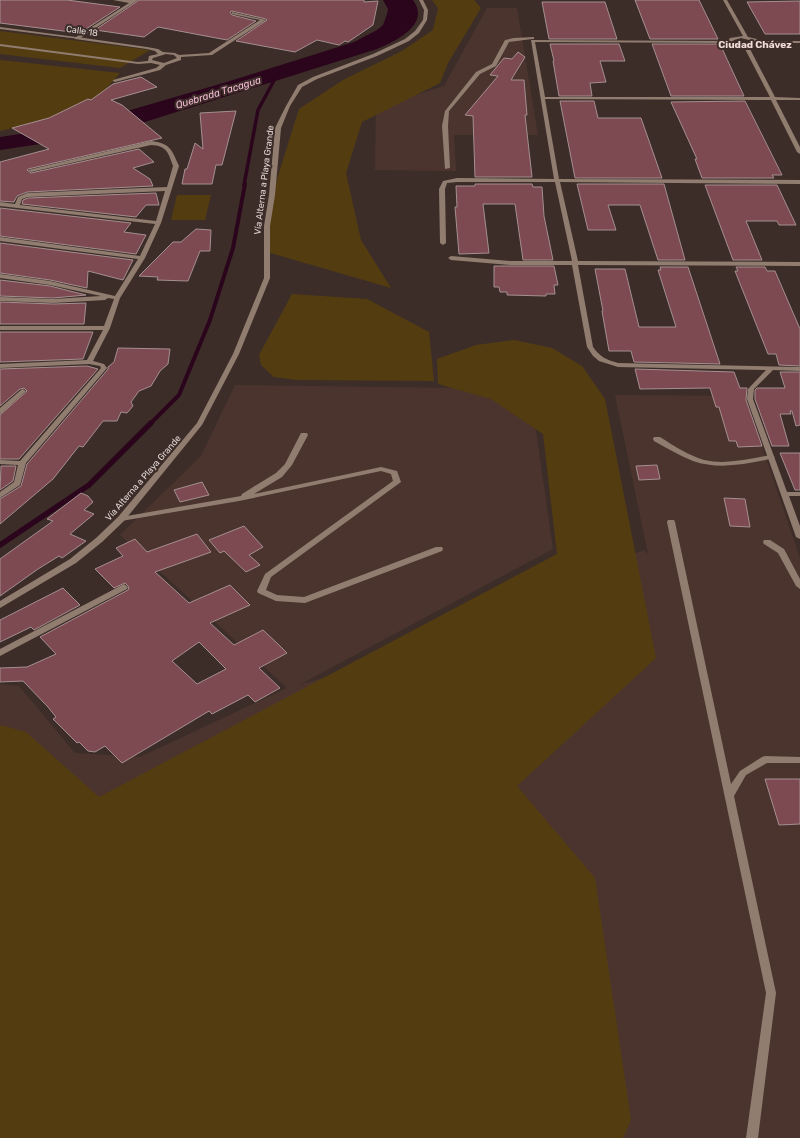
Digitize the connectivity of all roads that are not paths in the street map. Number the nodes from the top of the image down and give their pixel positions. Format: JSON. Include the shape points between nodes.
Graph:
{"nodes":[{"id":1,"x":115,"y":0,"type":"edge"},
{"id":2,"x":421,"y":0,"type":"edge"},
{"id":3,"x":725,"y":0,"type":"edge"},
{"id":4,"x":134,"y":1,"type":"edge"},
{"id":5,"x":234,"y":13,"type":"dead end"},
{"id":6,"x":0,"y":28,"type":"edge"},
{"id":7,"x":77,"y":38,"type":"junction"},
{"id":8,"x":532,"y":38,"type":"dead end"},
{"id":9,"x":746,"y":38,"type":"junction"},
{"id":10,"x":730,"y":42,"type":"junction"},
{"id":11,"x":758,"y":42,"type":"junction"},
{"id":12,"x":800,"y":42,"type":"edge"},
{"id":13,"x":0,"y":45,"type":"edge"},
{"id":14,"x":747,"y":48,"type":"junction"},
{"id":15,"x":162,"y":54,"type":"junction"},
{"id":16,"x":178,"y":56,"type":"junction"},
{"id":17,"x":152,"y":62,"type":"junction"},
{"id":18,"x":166,"y":64,"type":"junction"},
{"id":19,"x":116,"y":81,"type":"dead end"},
{"id":20,"x":543,"y":98,"type":"junction"},
{"id":21,"x":774,"y":99,"type":"junction"},
{"id":22,"x":800,"y":99,"type":"edge"},
{"id":23,"x":800,"y":152,"type":"edge"},
{"id":24,"x":447,"y":168,"type":"dead end"},
{"id":25,"x":31,"y":170,"type":"dead end"},
{"id":26,"x":557,"y":181,"type":"junction"},
{"id":27,"x":800,"y":182,"type":"edge"},
{"id":28,"x":168,"y":189,"type":"junction"},
{"id":29,"x":0,"y":204,"type":"edge"},
{"id":30,"x":17,"y":206,"type":"junction"},
{"id":31,"x":158,"y":223,"type":"junction"},
{"id":32,"x":0,"y":239,"type":"edge"},
{"id":33,"x":442,"y":243,"type":"dead end"},
{"id":34,"x":142,"y":258,"type":"junction"},
{"id":35,"x":451,"y":258,"type":"dead end"},
{"id":36,"x":575,"y":263,"type":"junction"},
{"id":37,"x":800,"y":264,"type":"edge"},
{"id":38,"x":0,"y":276,"type":"edge"},
{"id":39,"x":117,"y":298,"type":"junction"},
{"id":40,"x":0,"y":299,"type":"edge"},
{"id":41,"x":0,"y":328,"type":"edge"},
{"id":42,"x":107,"y":328,"type":"junction"},
{"id":43,"x":89,"y":362,"type":"junction"},
{"id":44,"x":0,"y":366,"type":"edge"},
{"id":45,"x":771,"y":369,"type":"junction"},
{"id":46,"x":800,"y":369,"type":"edge"},
{"id":47,"x":23,"y":390,"type":"dead end"},
{"id":48,"x":0,"y":412,"type":"edge"},
{"id":49,"x":304,"y":435,"type":"dead end"},
{"id":50,"x":657,"y":439,"type":"dead end"},
{"id":51,"x":771,"y":456,"type":"junction"},
{"id":52,"x":0,"y":462,"type":"edge"},
{"id":53,"x":22,"y":464,"type":"junction"},
{"id":54,"x":785,"y":494,"type":"junction"},
{"id":55,"x":800,"y":494,"type":"edge"},
{"id":56,"x":0,"y":496,"type":"edge"},
{"id":57,"x":239,"y":499,"type":"junction"},
{"id":58,"x":121,"y":519,"type":"junction"},
{"id":59,"x":671,"y":522,"type":"dead end"},
{"id":60,"x":800,"y":537,"type":"edge"},
{"id":61,"x":767,"y":542,"type":"dead end"},
{"id":62,"x":439,"y":549,"type":"dead end"},
{"id":63,"x":800,"y":586,"type":"edge"},
{"id":64,"x":124,"y":587,"type":"dead end"},
{"id":65,"x":0,"y":605,"type":"edge"},
{"id":66,"x":0,"y":653,"type":"edge"},
{"id":67,"x":800,"y":760,"type":"edge"},
{"id":68,"x":729,"y":796,"type":"junction"},
{"id":69,"x":752,"y":1138,"type":"edge"}],
"edges":[{"from":1,"to":4,"type":"street"},
{"from":2,"to":58,"type":"street","name":"Vía Alterna a Playa Grande","via":[[426,10],[425,20],[417,32],[407,40],[300,86],[288,106],[278,128],[272,195],[266,226],[266,278],[250,320],[236,354],[200,424]]},
{"from":3,"to":9,"type":"street"},
{"from":4,"to":7,"type":"street"},
{"from":5,"to":16,"type":"street","name":"Calle 18","via":[[264,20],[210,54]]},
{"from":6,"to":7,"type":"street","name":"Calle 18"},
{"from":7,"to":15,"type":"street","name":"Calle 18","via":[[147,48]]},
{"from":8,"to":24,"type":"street","via":[[507,41],[494,64],[478,73],[447,111]]},
{"from":9,"to":10,"type":"street","via":[[736,38]]},
{"from":9,"to":11,"type":"street"},
{"from":10,"to":14,"type":"street","via":[[735,46]]},
{"from":10,"to":20,"type":"street","via":[[533,41]]},
{"from":11,"to":12,"type":"street"},
{"from":11,"to":14,"type":"street","via":[[756,46]]},
{"from":13,"to":17,"type":"street"},
{"from":14,"to":21,"type":"street"},
{"from":15,"to":16,"type":"street","name":"Calle 18"},
{"from":15,"to":17,"type":"street","via":[[151,57]]},
{"from":16,"to":18,"type":"street","via":[[177,61]]},
{"from":17,"to":18,"type":"street"},
{"from":18,"to":19,"type":"street","via":[[158,69]]},
{"from":20,"to":21,"type":"street"},
{"from":20,"to":26,"type":"street"},
{"from":21,"to":22,"type":"street"},
{"from":21,"to":23,"type":"street"},
{"from":25,"to":28,"type":"street","via":[[151,143],[161,143],[168,147],[176,166]]},
{"from":26,"to":27,"type":"street"},
{"from":26,"to":33,"type":"street","via":[[445,182],[442,189]]},
{"from":26,"to":36,"type":"street"},
{"from":28,"to":30,"type":"street","via":[[27,196],[20,198]]},
{"from":28,"to":31,"type":"street"},
{"from":29,"to":30,"type":"street"},
{"from":30,"to":31,"type":"street"},
{"from":31,"to":34,"type":"street"},
{"from":32,"to":34,"type":"street"},
{"from":34,"to":39,"type":"street"},
{"from":35,"to":36,"type":"street","via":[[510,263]]},
{"from":36,"to":37,"type":"street"},
{"from":36,"to":45,"type":"street","via":[[590,347],[595,356],[604,362],[618,365]]},
{"from":38,"to":39,"type":"street","via":[[50,283]]},
{"from":39,"to":40,"type":"street","via":[[53,301]]},
{"from":39,"to":42,"type":"street"},
{"from":41,"to":42,"type":"street"},
{"from":42,"to":43,"type":"street"},
{"from":43,"to":44,"type":"street"},
{"from":43,"to":53,"type":"street","via":[[102,365],[104,368]]},
{"from":45,"to":46,"type":"street"},
{"from":45,"to":51,"type":"street","via":[[751,389],[750,399]]},
{"from":47,"to":48,"type":"street"},
{"from":49,"to":57,"type":"street","via":[[288,465],[279,475]]},
{"from":50,"to":51,"type":"street","via":[[709,464],[739,464]]},
{"from":51,"to":54,"type":"street"},
{"from":52,"to":53,"type":"street"},
{"from":53,"to":56,"type":"street","via":[[16,483]]},
{"from":54,"to":55,"type":"street"},
{"from":54,"to":60,"type":"street"},
{"from":57,"to":58,"type":"street"},
{"from":57,"to":62,"type":"street","via":[[381,469],[394,473],[397,482],[268,576],[261,590],[276,598],[305,600]]},
{"from":58,"to":65,"type":"street","name":"Vía Alterna a Playa Grande","via":[[73,561]]},
{"from":59,"to":68,"type":"street"},
{"from":61,"to":63,"type":"street","via":[[781,551]]},
{"from":64,"to":66,"type":"street"},
{"from":67,"to":68,"type":"street","via":[[765,759],[743,773]]},
{"from":68,"to":69,"type":"street","via":[[771,993]]}]}
